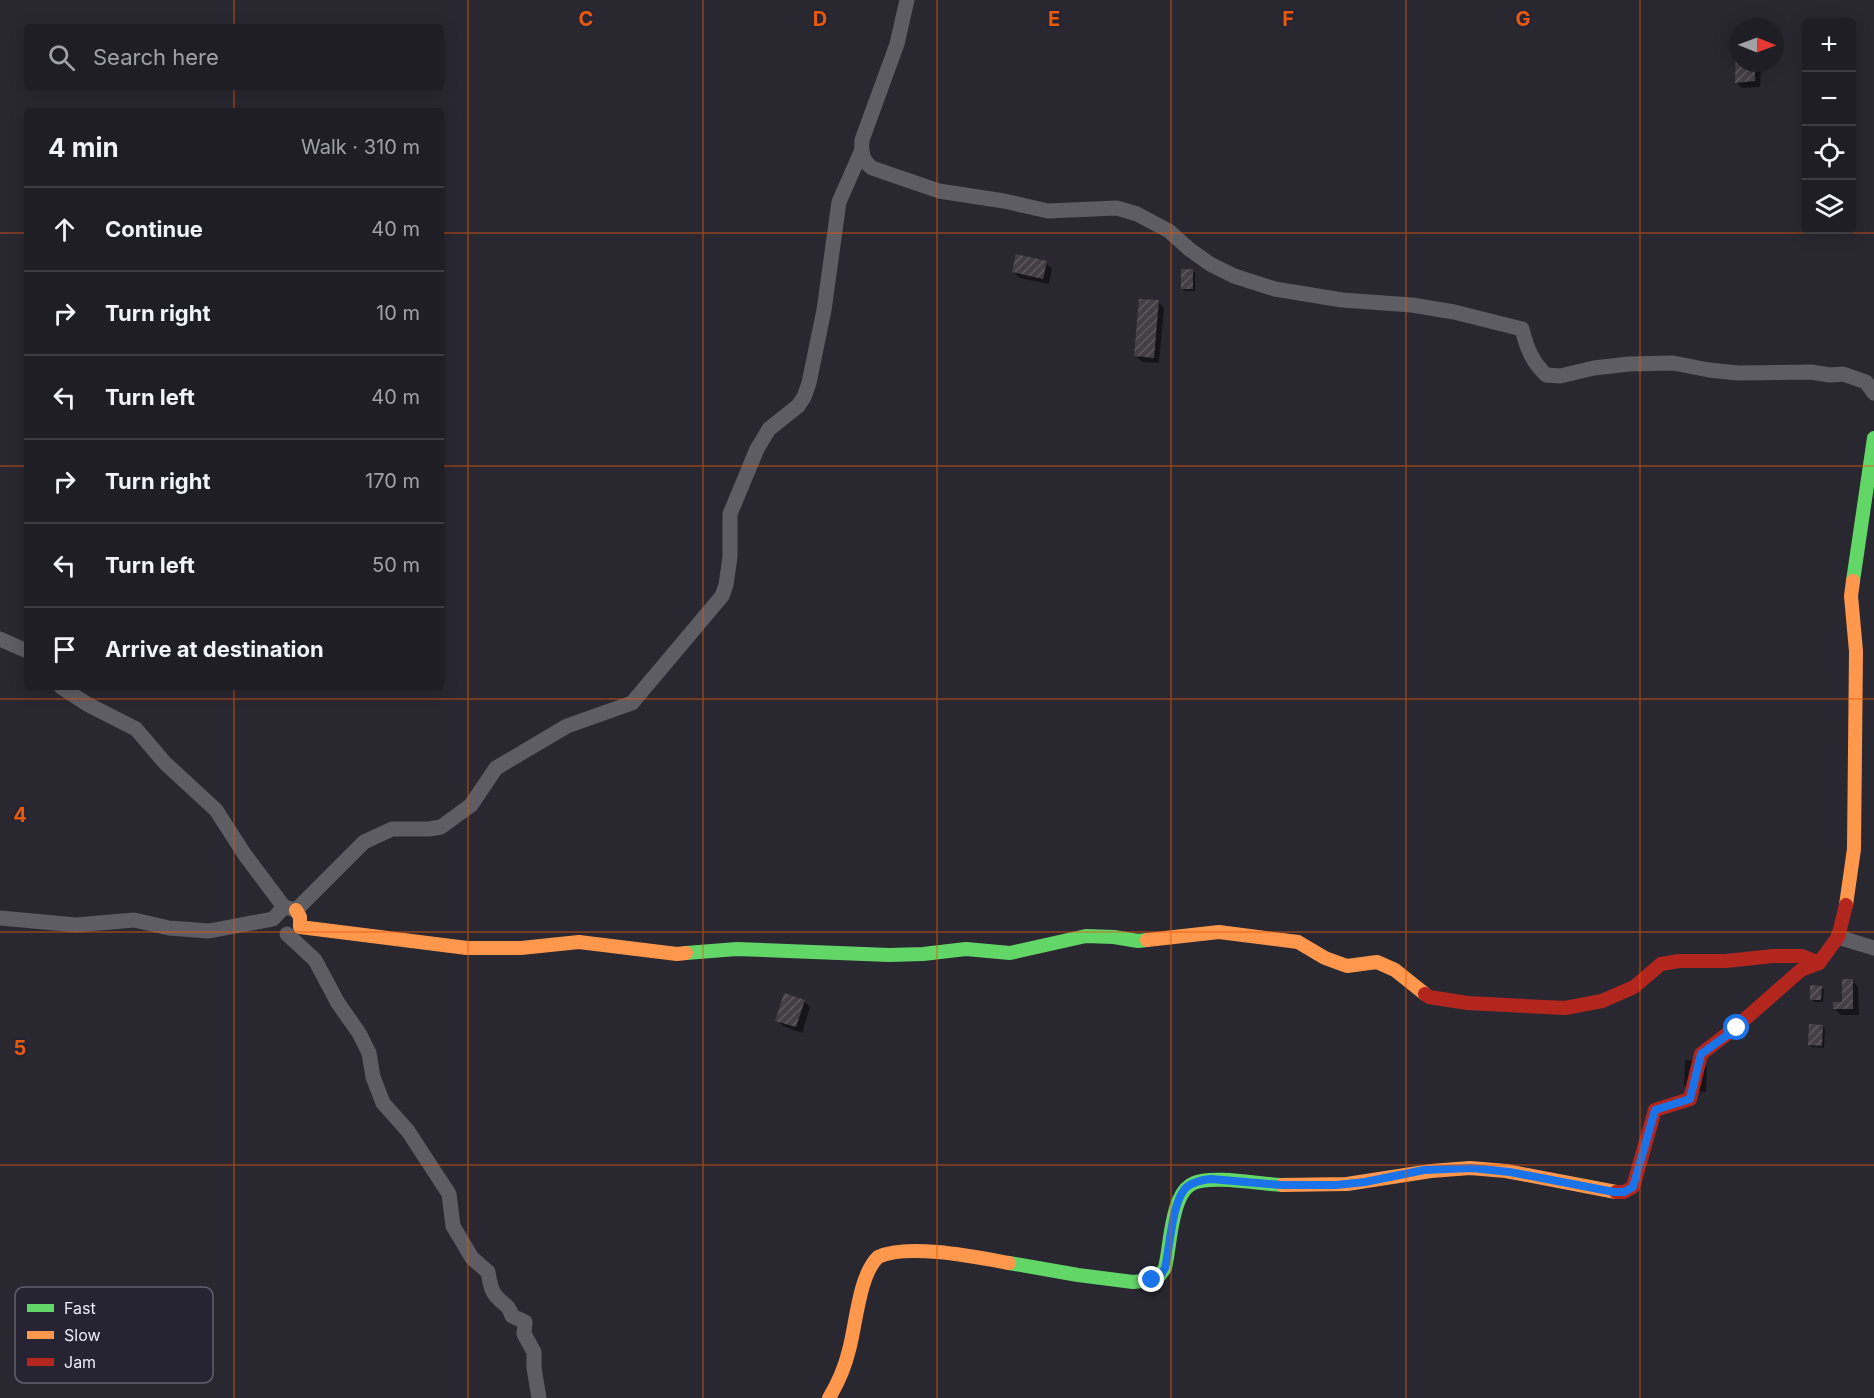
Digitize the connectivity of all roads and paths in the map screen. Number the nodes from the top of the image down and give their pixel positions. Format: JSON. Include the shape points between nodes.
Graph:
{"nodes":[{"id":1,"x":907,"y":0,"type":"edge"},
{"id":2,"x":861,"y":152,"type":"junction"},
{"id":3,"x":1874,"y":393,"type":"edge"},
{"id":4,"x":1874,"y":438,"type":"edge"},
{"id":5,"x":0,"y":639,"type":"edge"},
{"id":6,"x":24,"y":650,"type":"edge"},
{"id":7,"x":66,"y":690,"type":"edge"},
{"id":8,"x":290,"y":908,"type":"junction"},
{"id":9,"x":0,"y":918,"type":"edge"},
{"id":10,"x":273,"y":919,"type":"junction"},
{"id":11,"x":293,"y":931,"type":"junction"},
{"id":12,"x":1838,"y":937,"type":"junction"},
{"id":13,"x":1874,"y":948,"type":"edge"},
{"id":14,"x":1819,"y":963,"type":"junction"},
{"id":15,"x":539,"y":1398,"type":"edge"},
{"id":16,"x":829,"y":1398,"type":"edge"}],
"edges":[{"from":1,"to":2,"type":"street","via":[[897,44]]},
{"from":2,"to":3,"type":"street","via":[[872,168],[939,191],[1048,211],[1117,208],[1137,214],[1169,231],[1210,264],[1275,290],[1412,305],[1522,329],[1533,363],[1546,375],[1629,364],[1674,363],[1738,373],[1843,374],[1866,382]]},
{"from":2,"to":8,"type":"street","via":[[839,202],[809,383],[798,406],[769,429],[730,514],[730,557],[722,596],[632,703],[567,726],[496,768],[471,805],[441,827],[392,829],[364,842]]},
{"from":4,"to":12,"type":"street","via":[[1851,596],[1856,651],[1854,849]]},
{"from":5,"to":6,"type":"street"},
{"from":7,"to":8,"type":"street","via":[[136,729],[165,763],[216,810],[245,855]]},
{"from":8,"to":10,"type":"street"},
{"from":8,"to":11,"type":"street","via":[[300,917]]},
{"from":9,"to":10,"type":"street","via":[[76,925],[134,920],[209,931]]},
{"from":10,"to":11,"type":"street","via":[[274,924]]},
{"from":11,"to":14,"type":"street","via":[[467,948],[579,942],[677,954],[737,949],[889,955],[966,949],[1010,953],[1086,936],[1138,941],[1219,932],[1298,942],[1347,966],[1377,962],[1395,970],[1429,997],[1565,1008],[1602,1001],[1634,987],[1661,964],[1773,956],[1802,956]]},
{"from":11,"to":15,"type":"street","via":[[359,1033],[383,1103],[408,1131],[449,1194],[453,1226],[472,1258],[488,1272],[497,1298],[509,1307],[512,1316],[525,1322],[524,1334],[534,1352]]},
{"from":12,"to":13,"type":"street"},
{"from":12,"to":14,"type":"street"},
{"from":14,"to":16,"type":"street","via":[[1801,970],[1737,1028],[1701,1054],[1690,1099],[1655,1110],[1633,1187],[1624,1192],[1472,1168],[1424,1170],[1336,1185],[1200,1180],[1181,1195],[1165,1268],[1160,1276],[1144,1281],[1061,1274],[951,1254],[888,1254],[871,1264],[844,1368]]}]}
